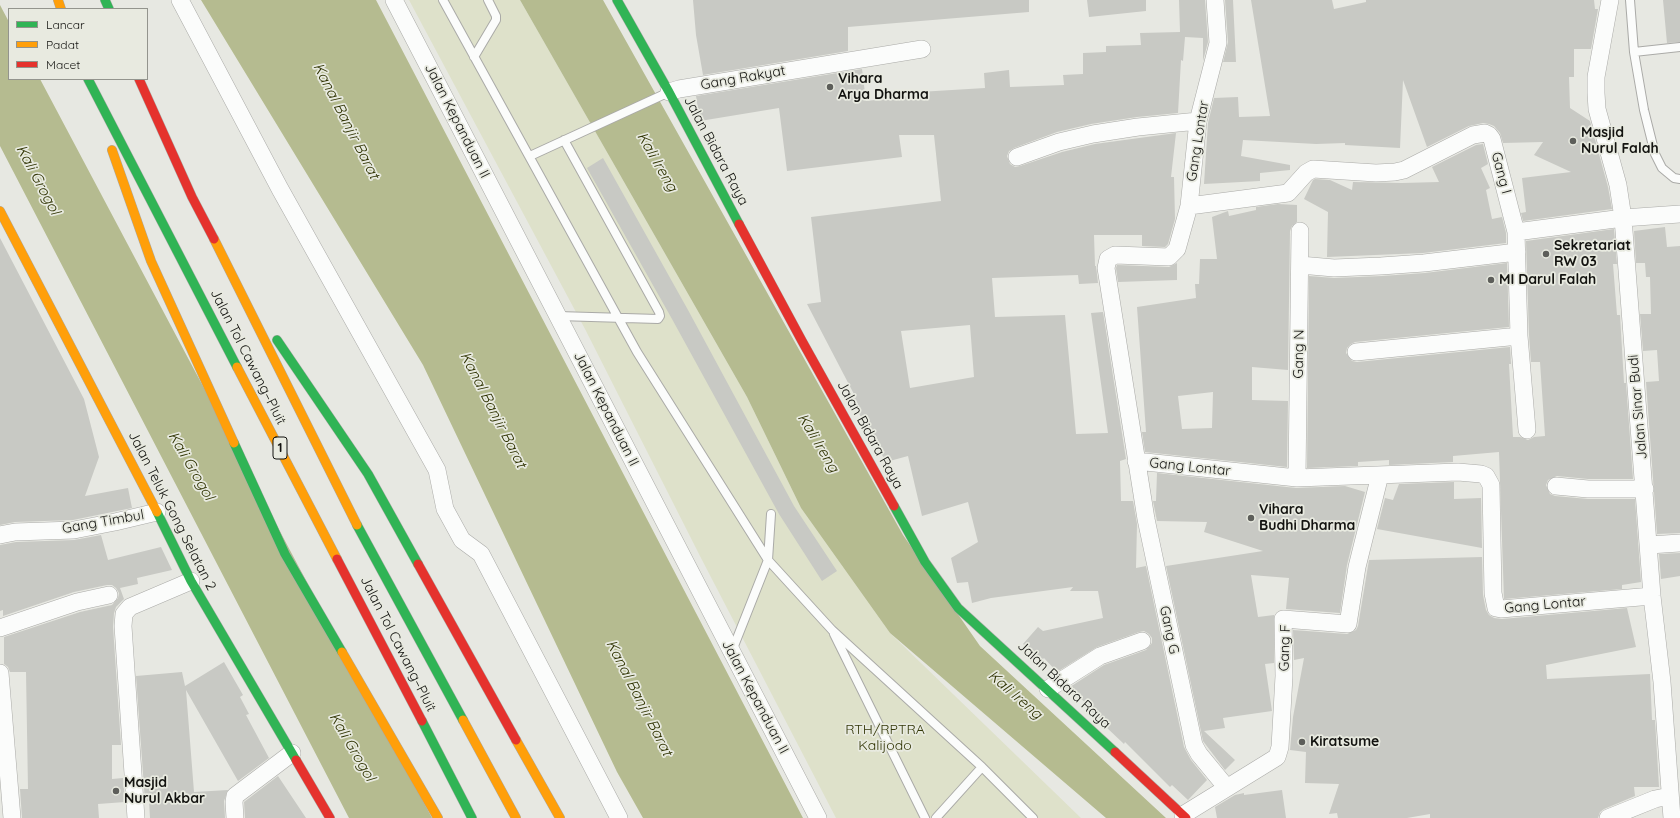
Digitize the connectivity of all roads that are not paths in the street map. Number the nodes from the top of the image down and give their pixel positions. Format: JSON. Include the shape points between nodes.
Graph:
{"nodes":[{"id":1,"x":180,"y":0,"type":"edge"},
{"id":2,"x":394,"y":0,"type":"edge"},
{"id":3,"x":443,"y":0,"type":"edge"},
{"id":4,"x":488,"y":0,"type":"edge"},
{"id":5,"x":617,"y":0,"type":"edge"},
{"id":6,"x":1215,"y":0,"type":"edge"},
{"id":7,"x":1610,"y":0,"type":"edge"},
{"id":8,"x":1630,"y":0,"type":"edge"},
{"id":9,"x":1680,"y":47,"type":"edge"},
{"id":10,"x":922,"y":49,"type":"dead end"},
{"id":11,"x":1634,"y":52,"type":"junction"},
{"id":12,"x":474,"y":57,"type":"junction"},
{"id":13,"x":88,"y":80,"type":"edge"},
{"id":14,"x":89,"y":80,"type":"edge"},
{"id":15,"x":139,"y":80,"type":"edge"},
{"id":16,"x":665,"y":94,"type":"junction"},
{"id":17,"x":1198,"y":121,"type":"junction"},
{"id":18,"x":564,"y":140,"type":"junction"},
{"id":19,"x":530,"y":156,"type":"junction"},
{"id":20,"x":1017,"y":157,"type":"dead end"},
{"id":21,"x":1680,"y":179,"type":"edge"},
{"id":22,"x":1189,"y":206,"type":"junction"},
{"id":23,"x":0,"y":211,"type":"edge"},
{"id":24,"x":1680,"y":214,"type":"edge"},
{"id":25,"x":1623,"y":218,"type":"junction"},
{"id":26,"x":1300,"y":231,"type":"dead end"},
{"id":27,"x":1516,"y":232,"type":"junction"},
{"id":28,"x":1517,"y":252,"type":"junction"},
{"id":29,"x":1300,"y":265,"type":"junction"},
{"id":30,"x":234,"y":277,"type":"junction"},
{"id":31,"x":558,"y":316,"type":"junction"},
{"id":32,"x":618,"y":317,"type":"junction"},
{"id":33,"x":1519,"y":336,"type":"junction"},
{"id":34,"x":1356,"y":352,"type":"dead end"},
{"id":35,"x":1526,"y":430,"type":"dead end"},
{"id":36,"x":1136,"y":461,"type":"junction"},
{"id":37,"x":1380,"y":475,"type":"junction"},
{"id":38,"x":1297,"y":478,"type":"junction"},
{"id":39,"x":1556,"y":486,"type":"dead end"},
{"id":40,"x":1645,"y":489,"type":"junction"},
{"id":41,"x":157,"y":512,"type":"junction"},
{"id":42,"x":771,"y":514,"type":"dead end"},
{"id":43,"x":0,"y":535,"type":"edge"},
{"id":44,"x":1680,"y":543,"type":"edge"},
{"id":45,"x":1649,"y":545,"type":"junction"},
{"id":46,"x":768,"y":560,"type":"junction"},
{"id":47,"x":191,"y":581,"type":"junction"},
{"id":48,"x":109,"y":595,"type":"dead end"},
{"id":49,"x":1652,"y":596,"type":"junction"},
{"id":50,"x":0,"y":628,"type":"edge"},
{"id":51,"x":832,"y":630,"type":"junction"},
{"id":52,"x":1142,"y":641,"type":"dead end"},
{"id":53,"x":732,"y":652,"type":"junction"},
{"id":54,"x":0,"y":673,"type":"edge"},
{"id":55,"x":1048,"y":689,"type":"junction"},
{"id":56,"x":292,"y":753,"type":"junction"},
{"id":57,"x":982,"y":767,"type":"junction"},
{"id":58,"x":1227,"y":788,"type":"junction"},
{"id":59,"x":1670,"y":796,"type":"junction"},
{"id":60,"x":1674,"y":815,"type":"edge"},
{"id":61,"x":1184,"y":816,"type":"edge"},
{"id":62,"x":12,"y":818,"type":"edge"},
{"id":63,"x":136,"y":818,"type":"edge"},
{"id":64,"x":235,"y":818,"type":"edge"},
{"id":65,"x":330,"y":818,"type":"edge"},
{"id":66,"x":438,"y":818,"type":"edge"},
{"id":67,"x":472,"y":818,"type":"edge"},
{"id":68,"x":516,"y":818,"type":"edge"},
{"id":69,"x":560,"y":818,"type":"edge"},
{"id":70,"x":619,"y":818,"type":"edge"},
{"id":71,"x":818,"y":818,"type":"edge"},
{"id":72,"x":925,"y":818,"type":"edge"},
{"id":73,"x":936,"y":818,"type":"edge"},
{"id":74,"x":1033,"y":818,"type":"edge"},
{"id":75,"x":1608,"y":818,"type":"edge"}],
"edges":[{"from":1,"to":70,"type":"street","via":[[280,189],[437,470],[444,509],[462,540],[481,554]]},
{"from":2,"to":31,"type":"street","name":"Jalan Kepanduan II"},
{"from":3,"to":12,"type":"lane"},
{"from":4,"to":12,"type":"lane","via":[[496,20]]},
{"from":5,"to":16,"type":"main road","name":"Jalan Bidara Raya"},
{"from":6,"to":17,"type":"street","name":"Gang Lontar","via":[[1218,42]]},
{"from":7,"to":25,"type":"street","name":"Jalan Sinar Budi","via":[[1596,77],[1596,93],[1618,185]]},
{"from":8,"to":11,"type":"lane"},
{"from":9,"to":11,"type":"lane"},
{"from":10,"to":16,"type":"street","name":"Gang Rakyat","via":[[680,89]]},
{"from":11,"to":21,"type":"lane","via":[[1655,154],[1662,168],[1674,178]]},
{"from":12,"to":19,"type":"lane"},
{"from":13,"to":66,"type":"main road","via":[[151,260],[285,554]]},
{"from":14,"to":67,"type":"main road","name":"Jalan Tol Cawang–Pluit","number":"1"},
{"from":15,"to":30,"type":"main road","name":"Jalan Tol Cawang–Pluit","via":[[192,198]]},
{"from":16,"to":18,"type":"lane","name":"Gang Rakyat"},
{"from":16,"to":55,"type":"main road","name":"Jalan Bidara Raya","via":[[925,562],[958,608]]},
{"from":17,"to":20,"type":"street","via":[[1093,134],[1059,142]]},
{"from":17,"to":22,"type":"street","name":"Gang Lontar"},
{"from":18,"to":19,"type":"lane","name":"Gang Rakyat"},
{"from":18,"to":32,"type":"lane","via":[[660,314],[658,319]]},
{"from":19,"to":32,"type":"lane"},
{"from":22,"to":27,"type":"street","name":"Gang I","via":[[1288,193],[1306,172],[1313,169],[1376,173],[1404,170],[1473,135],[1485,133],[1492,139]]},
{"from":22,"to":36,"type":"street","name":"Gang Lontar","via":[[1179,244],[1173,255],[1116,255],[1106,263]]},
{"from":23,"to":41,"type":"main road","name":"Jalan Teluk Gong Selatan 2"},
{"from":24,"to":25,"type":"street"},
{"from":25,"to":27,"type":"street"},
{"from":25,"to":40,"type":"street","name":"Jalan Sinar Budi"},
{"from":26,"to":29,"type":"street","name":"Gang N"},
{"from":27,"to":28,"type":"street","name":"Gang I"},
{"from":28,"to":29,"type":"street","via":[[1424,264],[1334,268]]},
{"from":28,"to":33,"type":"street","name":"Gang I"},
{"from":29,"to":38,"type":"street","name":"Gang N"},
{"from":30,"to":68,"type":"main road","name":"Jalan Tol Cawang–Pluit","via":[[342,497]]},
{"from":30,"to":69,"type":"main road","via":[[368,474]]},
{"from":31,"to":32,"type":"lane"},
{"from":31,"to":53,"type":"street","name":"Jalan Kepanduan II"},
{"from":32,"to":46,"type":"lane","via":[[637,352]]},
{"from":33,"to":34,"type":"street"},
{"from":33,"to":35,"type":"street","name":"Gang I"},
{"from":36,"to":38,"type":"street","name":"Gang Lontar"},
{"from":36,"to":58,"type":"street","name":"Gang G","via":[[1194,745]]},
{"from":37,"to":38,"type":"street","name":"Gang Lontar"},
{"from":37,"to":49,"type":"street","name":"Gang Lontar","via":[[1458,472],[1486,476],[1491,491],[1493,593],[1498,609]]},
{"from":37,"to":58,"type":"street","name":"Gang F","via":[[1357,568],[1348,624],[1283,619],[1284,676],[1280,747],[1277,757]]},
{"from":39,"to":40,"type":"street"},
{"from":40,"to":45,"type":"street","name":"Jalan Sinar Budi"},
{"from":41,"to":43,"type":"street","name":"Gang Timbul","via":[[74,530]]},
{"from":41,"to":47,"type":"main road","name":"Jalan Teluk Gong Selatan 2"},
{"from":42,"to":46,"type":"lane"},
{"from":44,"to":45,"type":"street"},
{"from":45,"to":49,"type":"street","name":"Jalan Sinar Budi"},
{"from":46,"to":51,"type":"lane"},
{"from":46,"to":53,"type":"lane"},
{"from":47,"to":56,"type":"main road","name":"Jalan Teluk Gong Selatan 2"},
{"from":47,"to":63,"type":"street","via":[[130,606],[124,614]]},
{"from":48,"to":50,"type":"street","via":[[77,602]]},
{"from":49,"to":59,"type":"street","name":"Jalan Sinar Budi","via":[[1662,682]]},
{"from":51,"to":57,"type":"lane"},
{"from":51,"to":72,"type":"lane"},
{"from":52,"to":55,"type":"street","via":[[1100,656]]},
{"from":53,"to":71,"type":"street","name":"Jalan Kepanduan II"},
{"from":54,"to":62,"type":"street"},
{"from":55,"to":61,"type":"main road","name":"Jalan Bidara Raya"},
{"from":56,"to":64,"type":"street","via":[[235,796]]},
{"from":56,"to":65,"type":"main road","name":"Jalan Teluk Gong Selatan 2"},
{"from":57,"to":73,"type":"lane"},
{"from":57,"to":74,"type":"lane"},
{"from":58,"to":61,"type":"street","name":"Gang F"},
{"from":59,"to":60,"type":"street","name":"Jalan Sinar Budi"},
{"from":59,"to":75,"type":"street","via":[[1655,799]]}]}
